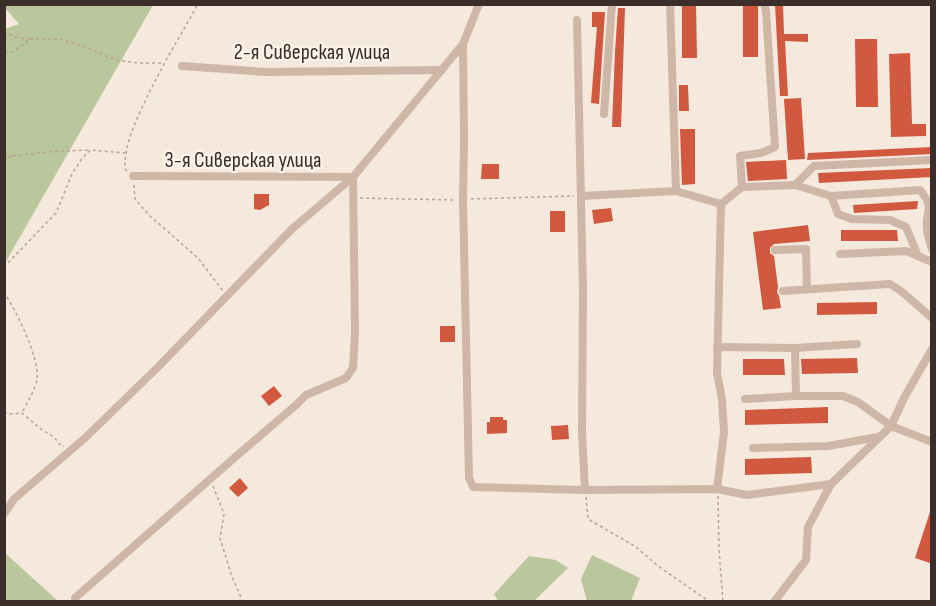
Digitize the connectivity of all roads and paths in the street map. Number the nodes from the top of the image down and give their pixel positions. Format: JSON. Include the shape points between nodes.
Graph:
{"nodes":[{"id":1,"x":198,"y":4,"type":"edge"},
{"id":2,"x":479,"y":4,"type":"edge"},
{"id":3,"x":612,"y":4,"type":"edge"},
{"id":4,"x":670,"y":4,"type":"edge"},
{"id":5,"x":764,"y":4,"type":"edge"},
{"id":6,"x":576,"y":20,"type":"dead end"},
{"id":7,"x":4,"y":32,"type":"edge"},
{"id":8,"x":30,"y":39,"type":"junction"},
{"id":9,"x":463,"y":45,"type":"junction"},
{"id":10,"x":4,"y":51,"type":"edge"},
{"id":11,"x":164,"y":63,"type":"junction"},
{"id":12,"x":182,"y":66,"type":"dead end"},
{"id":13,"x":442,"y":70,"type":"junction"},
{"id":14,"x":604,"y":114,"type":"dead end"},
{"id":15,"x":90,"y":150,"type":"junction"},
{"id":16,"x":4,"y":153,"type":"edge"},
{"id":17,"x":126,"y":153,"type":"junction"},
{"id":18,"x":12,"y":156,"type":"junction"},
{"id":19,"x":4,"y":159,"type":"edge"},
{"id":20,"x":932,"y":160,"type":"edge"},
{"id":21,"x":133,"y":176,"type":"junction"},
{"id":22,"x":353,"y":177,"type":"junction"},
{"id":23,"x":795,"y":185,"type":"junction"},
{"id":24,"x":742,"y":187,"type":"junction"},
{"id":25,"x":676,"y":191,"type":"junction"},
{"id":26,"x":581,"y":196,"type":"junction"},
{"id":27,"x":831,"y":196,"type":"junction"},
{"id":28,"x":721,"y":204,"type":"junction"},
{"id":29,"x":775,"y":249,"type":"dead end"},
{"id":30,"x":932,"y":249,"type":"edge"},
{"id":31,"x":840,"y":254,"type":"dead end"},
{"id":32,"x":918,"y":256,"type":"junction"},
{"id":33,"x":932,"y":262,"type":"edge"},
{"id":34,"x":4,"y":267,"type":"edge"},
{"id":35,"x":807,"y":289,"type":"junction"},
{"id":36,"x":783,"y":291,"type":"dead end"},
{"id":37,"x":4,"y":292,"type":"edge"},
{"id":38,"x":227,"y":297,"type":"junction"},
{"id":39,"x":932,"y":318,"type":"edge"},
{"id":40,"x":857,"y":344,"type":"dead end"},
{"id":41,"x":717,"y":347,"type":"junction"},
{"id":42,"x":795,"y":348,"type":"junction"},
{"id":43,"x":932,"y":349,"type":"edge"},
{"id":44,"x":796,"y":396,"type":"junction"},
{"id":45,"x":745,"y":399,"type":"dead end"},
{"id":46,"x":4,"y":412,"type":"edge"},
{"id":47,"x":22,"y":413,"type":"junction"},
{"id":48,"x":891,"y":426,"type":"junction"},
{"id":49,"x":880,"y":437,"type":"junction"},
{"id":50,"x":932,"y":442,"type":"edge"},
{"id":51,"x":75,"y":446,"type":"junction"},
{"id":52,"x":753,"y":448,"type":"dead end"},
{"id":53,"x":210,"y":480,"type":"junction"},
{"id":54,"x":831,"y":484,"type":"junction"},
{"id":55,"x":717,"y":489,"type":"junction"},
{"id":56,"x":585,"y":490,"type":"junction"},
{"id":57,"x":4,"y":514,"type":"edge"},
{"id":58,"x":75,"y":598,"type":"dead end"},
{"id":59,"x":243,"y":602,"type":"edge"},
{"id":60,"x":711,"y":602,"type":"edge"},
{"id":61,"x":723,"y":602,"type":"edge"},
{"id":62,"x":774,"y":602,"type":"edge"}],
"edges":[{"from":1,"to":11,"type":"path"},
{"from":2,"to":9,"type":"street"},
{"from":3,"to":14,"type":"street"},
{"from":4,"to":25,"type":"street"},
{"from":5,"to":24,"type":"street","via":[[775,147],[740,156]]},
{"from":6,"to":26,"type":"street"},
{"from":7,"to":8,"type":"path"},
{"from":8,"to":10,"type":"path","via":[[13,52]]},
{"from":8,"to":11,"type":"path","via":[[59,39],[116,60]]},
{"from":9,"to":13,"type":"street"},
{"from":9,"to":56,"type":"street","via":[[469,478],[472,487],[479,488]]},
{"from":11,"to":17,"type":"path","via":[[132,130]]},
{"from":12,"to":13,"type":"street","name":"2-я Сиверская улица","via":[[266,72]]},
{"from":13,"to":22,"type":"street"},
{"from":15,"to":17,"type":"path"},
{"from":15,"to":18,"type":"path"},
{"from":15,"to":34,"type":"path","via":[[72,174],[56,213]]},
{"from":16,"to":18,"type":"path"},
{"from":17,"to":21,"type":"path","via":[[125,170]]},
{"from":18,"to":19,"type":"path"},
{"from":20,"to":23,"type":"street","via":[[814,166]]},
{"from":21,"to":22,"type":"street","name":"3-я Сиверская улица"},
{"from":21,"to":38,"type":"path","via":[[135,199],[198,258]]},
{"from":22,"to":38,"type":"street","via":[[292,229]]},
{"from":22,"to":53,"type":"street","via":[[353,368],[346,378],[306,395]]},
{"from":23,"to":24,"type":"street"},
{"from":23,"to":27,"type":"street"},
{"from":24,"to":28,"type":"street"},
{"from":25,"to":26,"type":"street"},
{"from":25,"to":28,"type":"street"},
{"from":26,"to":56,"type":"street"},
{"from":27,"to":30,"type":"street","via":[[920,190],[928,199],[926,226]]},
{"from":27,"to":32,"type":"street","via":[[838,214],[852,219],[890,220],[906,227]]},
{"from":28,"to":41,"type":"street"},
{"from":29,"to":35,"type":"street","via":[[806,249]]},
{"from":31,"to":32,"type":"street","via":[[906,250]]},
{"from":32,"to":33,"type":"street"},
{"from":35,"to":36,"type":"street"},
{"from":35,"to":39,"type":"street","via":[[890,284]]},
{"from":37,"to":47,"type":"path","via":[[34,356],[37,379]]},
{"from":38,"to":51,"type":"street"},
{"from":40,"to":42,"type":"street"},
{"from":41,"to":42,"type":"street"},
{"from":41,"to":55,"type":"street","via":[[724,432]]},
{"from":42,"to":44,"type":"street"},
{"from":43,"to":48,"type":"street"},
{"from":44,"to":45,"type":"street"},
{"from":44,"to":48,"type":"street","via":[[843,396]]},
{"from":46,"to":47,"type":"path"},
{"from":47,"to":51,"type":"path","via":[[61,446]]},
{"from":48,"to":49,"type":"street"},
{"from":48,"to":50,"type":"street"},
{"from":49,"to":52,"type":"street","via":[[828,446]]},
{"from":49,"to":54,"type":"street"},
{"from":51,"to":57,"type":"street","via":[[14,499]]},
{"from":53,"to":58,"type":"street"},
{"from":53,"to":59,"type":"path","via":[[224,514],[220,538]]},
{"from":54,"to":55,"type":"street","via":[[747,495]]},
{"from":54,"to":62,"type":"street","via":[[808,527],[806,560]]},
{"from":55,"to":56,"type":"street"},
{"from":55,"to":61,"type":"path"},
{"from":56,"to":60,"type":"path","via":[[588,519]]}]}
